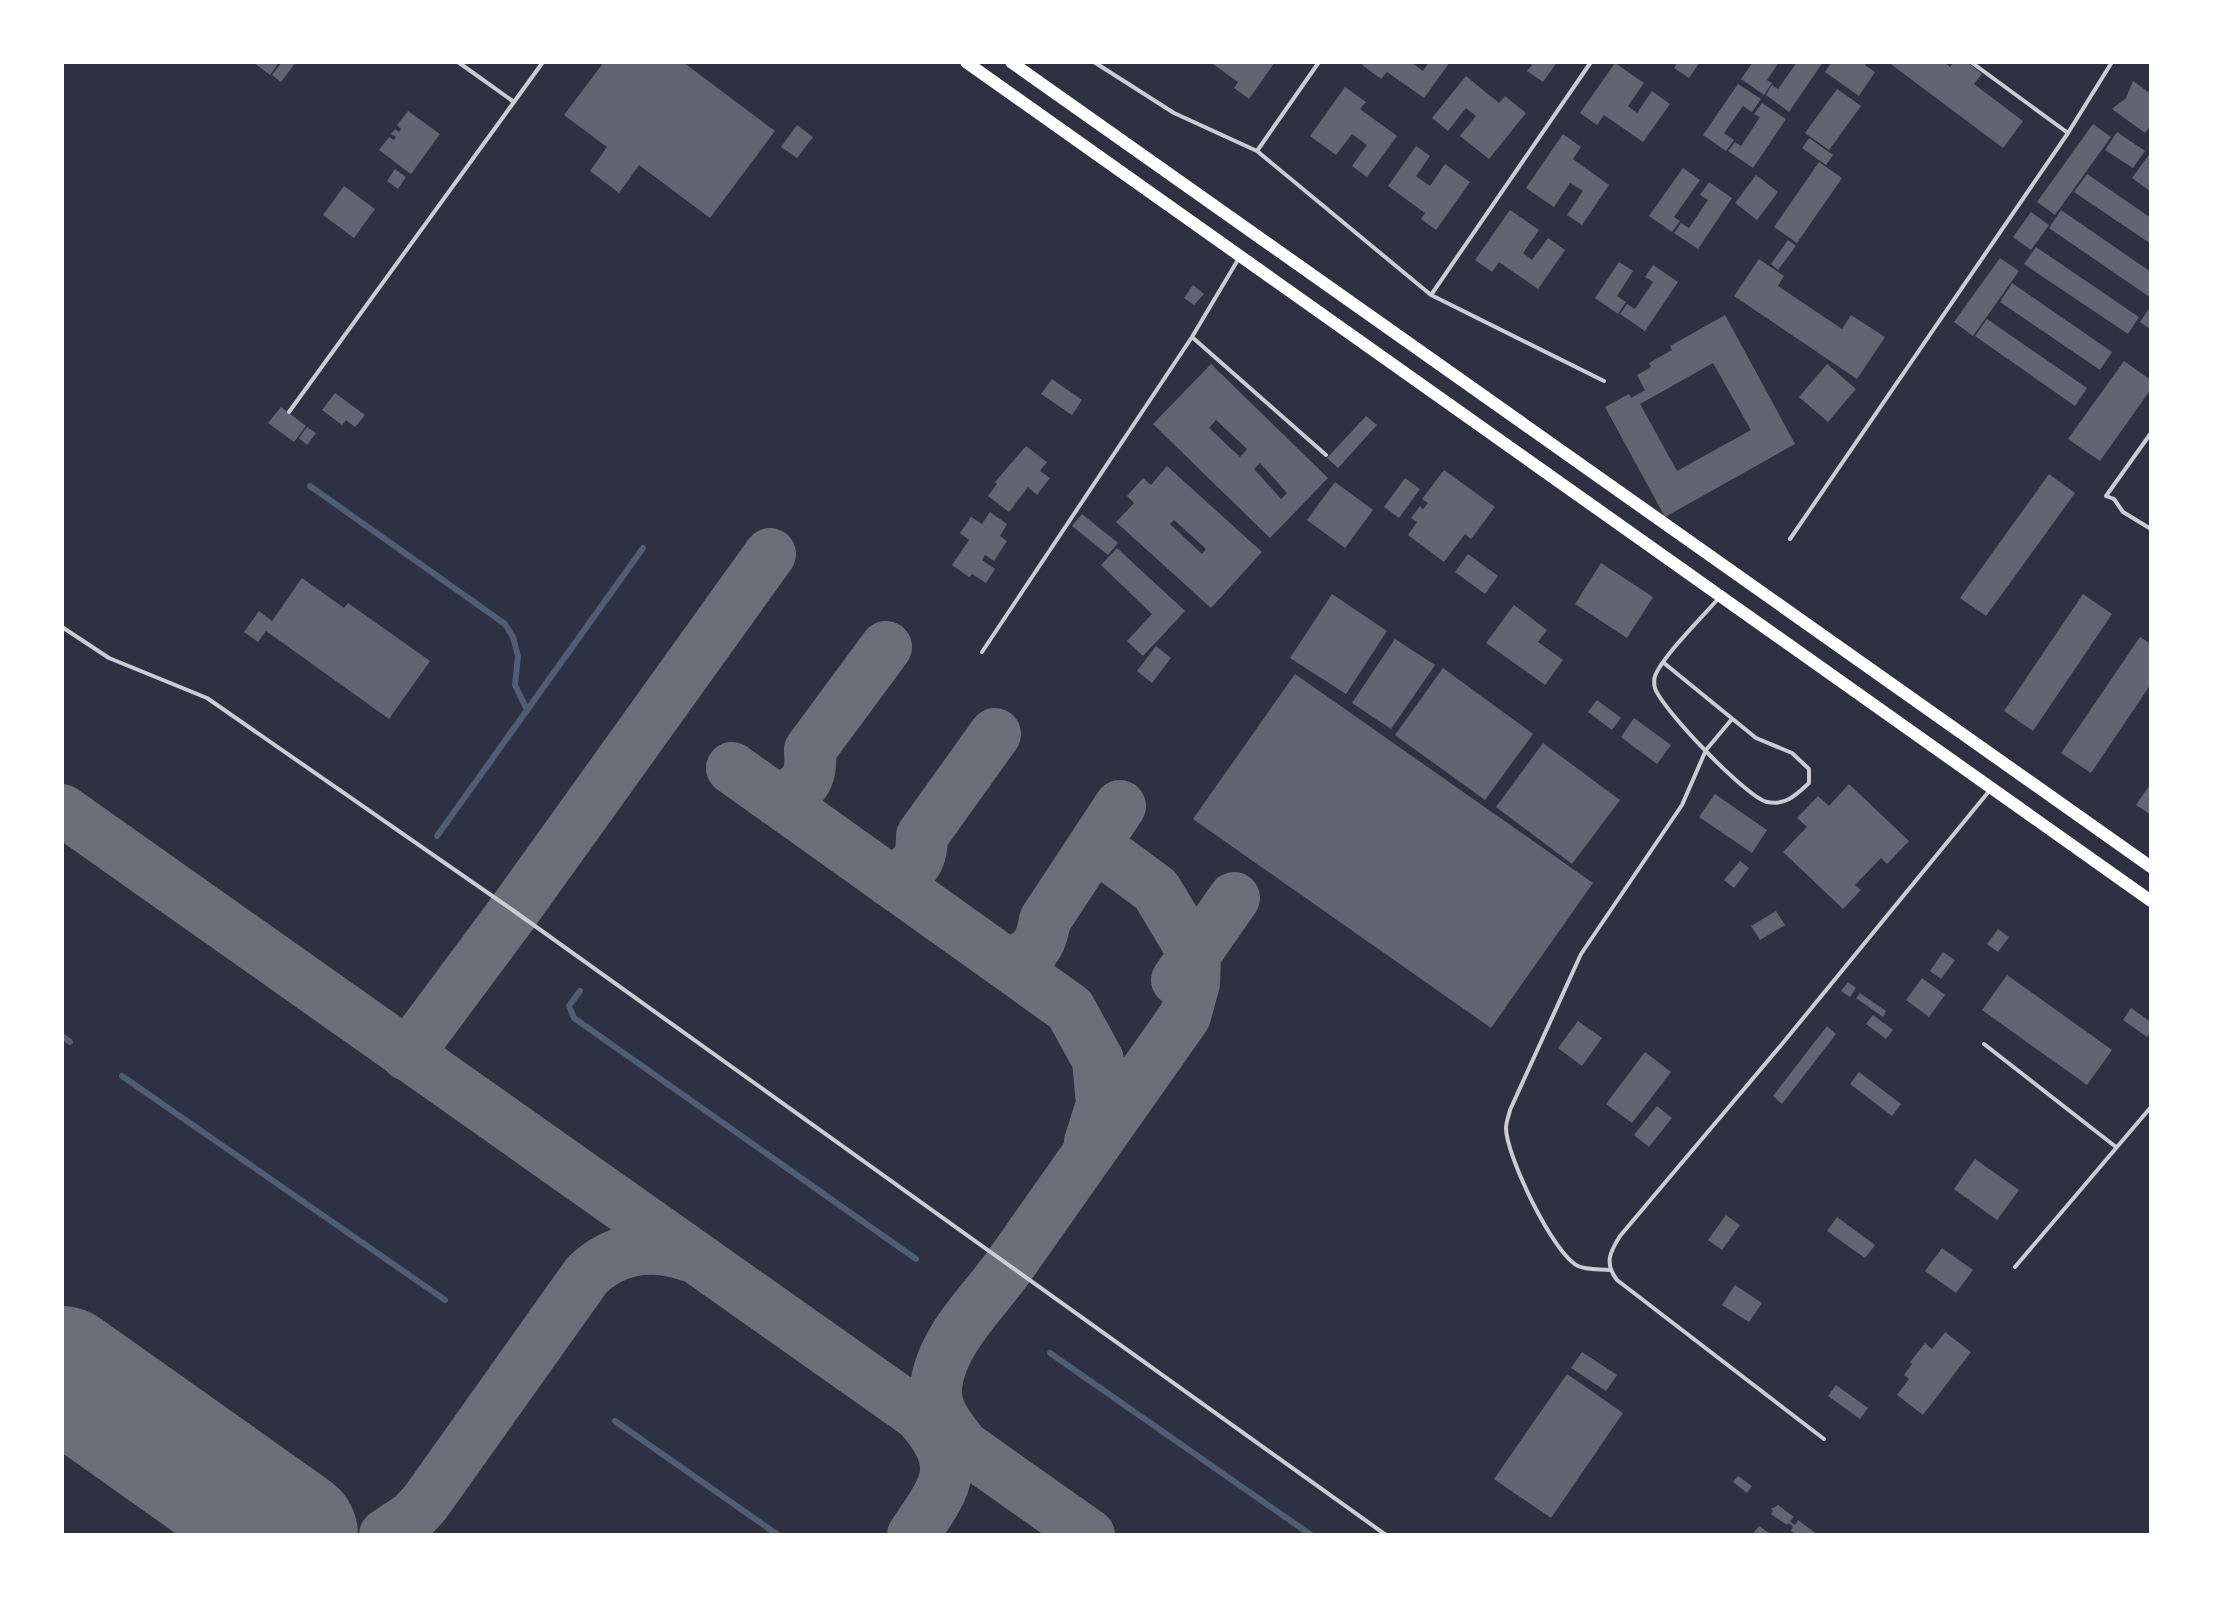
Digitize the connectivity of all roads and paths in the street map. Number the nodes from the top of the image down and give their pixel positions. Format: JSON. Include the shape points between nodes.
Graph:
{"nodes":[{"id":1,"x":458,"y":62,"type":"edge"},
{"id":2,"x":543,"y":62,"type":"edge"},
{"id":3,"x":966,"y":62,"type":"edge"},
{"id":4,"x":1011,"y":62,"type":"edge"},
{"id":5,"x":1094,"y":62,"type":"edge"},
{"id":6,"x":1319,"y":62,"type":"edge"},
{"id":7,"x":1591,"y":62,"type":"edge"},
{"id":8,"x":1971,"y":62,"type":"edge"},
{"id":9,"x":2112,"y":62,"type":"edge"},
{"id":10,"x":514,"y":102,"type":"junction"},
{"id":11,"x":2068,"y":133,"type":"junction"},
{"id":12,"x":1257,"y":151,"type":"junction"},
{"id":13,"x":1240,"y":256,"type":"junction"},
{"id":14,"x":1431,"y":295,"type":"junction"},
{"id":15,"x":1192,"y":337,"type":"junction"},
{"id":16,"x":1604,"y":381,"type":"dead end"},
{"id":17,"x":289,"y":412,"type":"dead end"},
{"id":18,"x":2151,"y":433,"type":"edge"},
{"id":19,"x":1326,"y":455,"type":"dead end"},
{"id":20,"x":2151,"y":529,"type":"edge"},
{"id":21,"x":1790,"y":539,"type":"dead end"},
{"id":22,"x":1720,"y":596,"type":"junction"},
{"id":23,"x":62,"y":627,"type":"edge"},
{"id":24,"x":982,"y":652,"type":"dead end"},
{"id":25,"x":1664,"y":663,"type":"junction"},
{"id":26,"x":1732,"y":719,"type":"junction"},
{"id":27,"x":1706,"y":750,"type":"junction"},
{"id":28,"x":1991,"y":788,"type":"junction"},
{"id":29,"x":2151,"y":867,"type":"edge"},
{"id":30,"x":2151,"y":901,"type":"edge"},
{"id":31,"x":1984,"y":1044,"type":"dead end"},
{"id":32,"x":2151,"y":1107,"type":"edge"},
{"id":33,"x":2116,"y":1147,"type":"junction"},
{"id":34,"x":2015,"y":1267,"type":"dead end"},
{"id":35,"x":1609,"y":1270,"type":"junction"},
{"id":36,"x":1824,"y":1439,"type":"dead end"},
{"id":37,"x":1386,"y":1535,"type":"edge"}],
"edges":[{"from":1,"to":10,"type":"lane"},
{"from":2,"to":10,"type":"lane"},
{"from":3,"to":13,"type":"main road"},
{"from":4,"to":29,"type":"main road"},
{"from":5,"to":12,"type":"lane","via":[[1174,113]]},
{"from":6,"to":12,"type":"lane"},
{"from":7,"to":14,"type":"lane"},
{"from":8,"to":11,"type":"lane"},
{"from":9,"to":11,"type":"lane"},
{"from":10,"to":17,"type":"lane"},
{"from":11,"to":21,"type":"lane"},
{"from":12,"to":14,"type":"lane"},
{"from":13,"to":15,"type":"lane"},
{"from":13,"to":22,"type":"main road"},
{"from":14,"to":16,"type":"lane"},
{"from":15,"to":19,"type":"lane"},
{"from":15,"to":24,"type":"lane"},
{"from":18,"to":20,"type":"lane","via":[[2106,496]]},
{"from":22,"to":25,"type":"lane"},
{"from":22,"to":28,"type":"main road"},
{"from":23,"to":37,"type":"lane","via":[[109,658],[207,698],[514,911]]},
{"from":25,"to":26,"type":"lane"},
{"from":25,"to":27,"type":"lane","via":[[1654,677],[1655,688]]},
{"from":26,"to":27,"type":"lane"},
{"from":26,"to":27,"type":"lane","via":[[1756,738],[1792,753],[1809,769],[1809,783],[1789,801],[1768,803],[1734,780]]},
{"from":27,"to":35,"type":"lane","via":[[1682,805],[1581,954],[1510,1110],[1506,1130],[1546,1230],[1578,1266]]},
{"from":28,"to":30,"type":"main road"},
{"from":28,"to":35,"type":"lane","via":[[1620,1236],[1609,1255]]},
{"from":31,"to":33,"type":"lane"},
{"from":32,"to":33,"type":"lane"},
{"from":33,"to":34,"type":"lane"},
{"from":35,"to":36,"type":"lane"}]}
